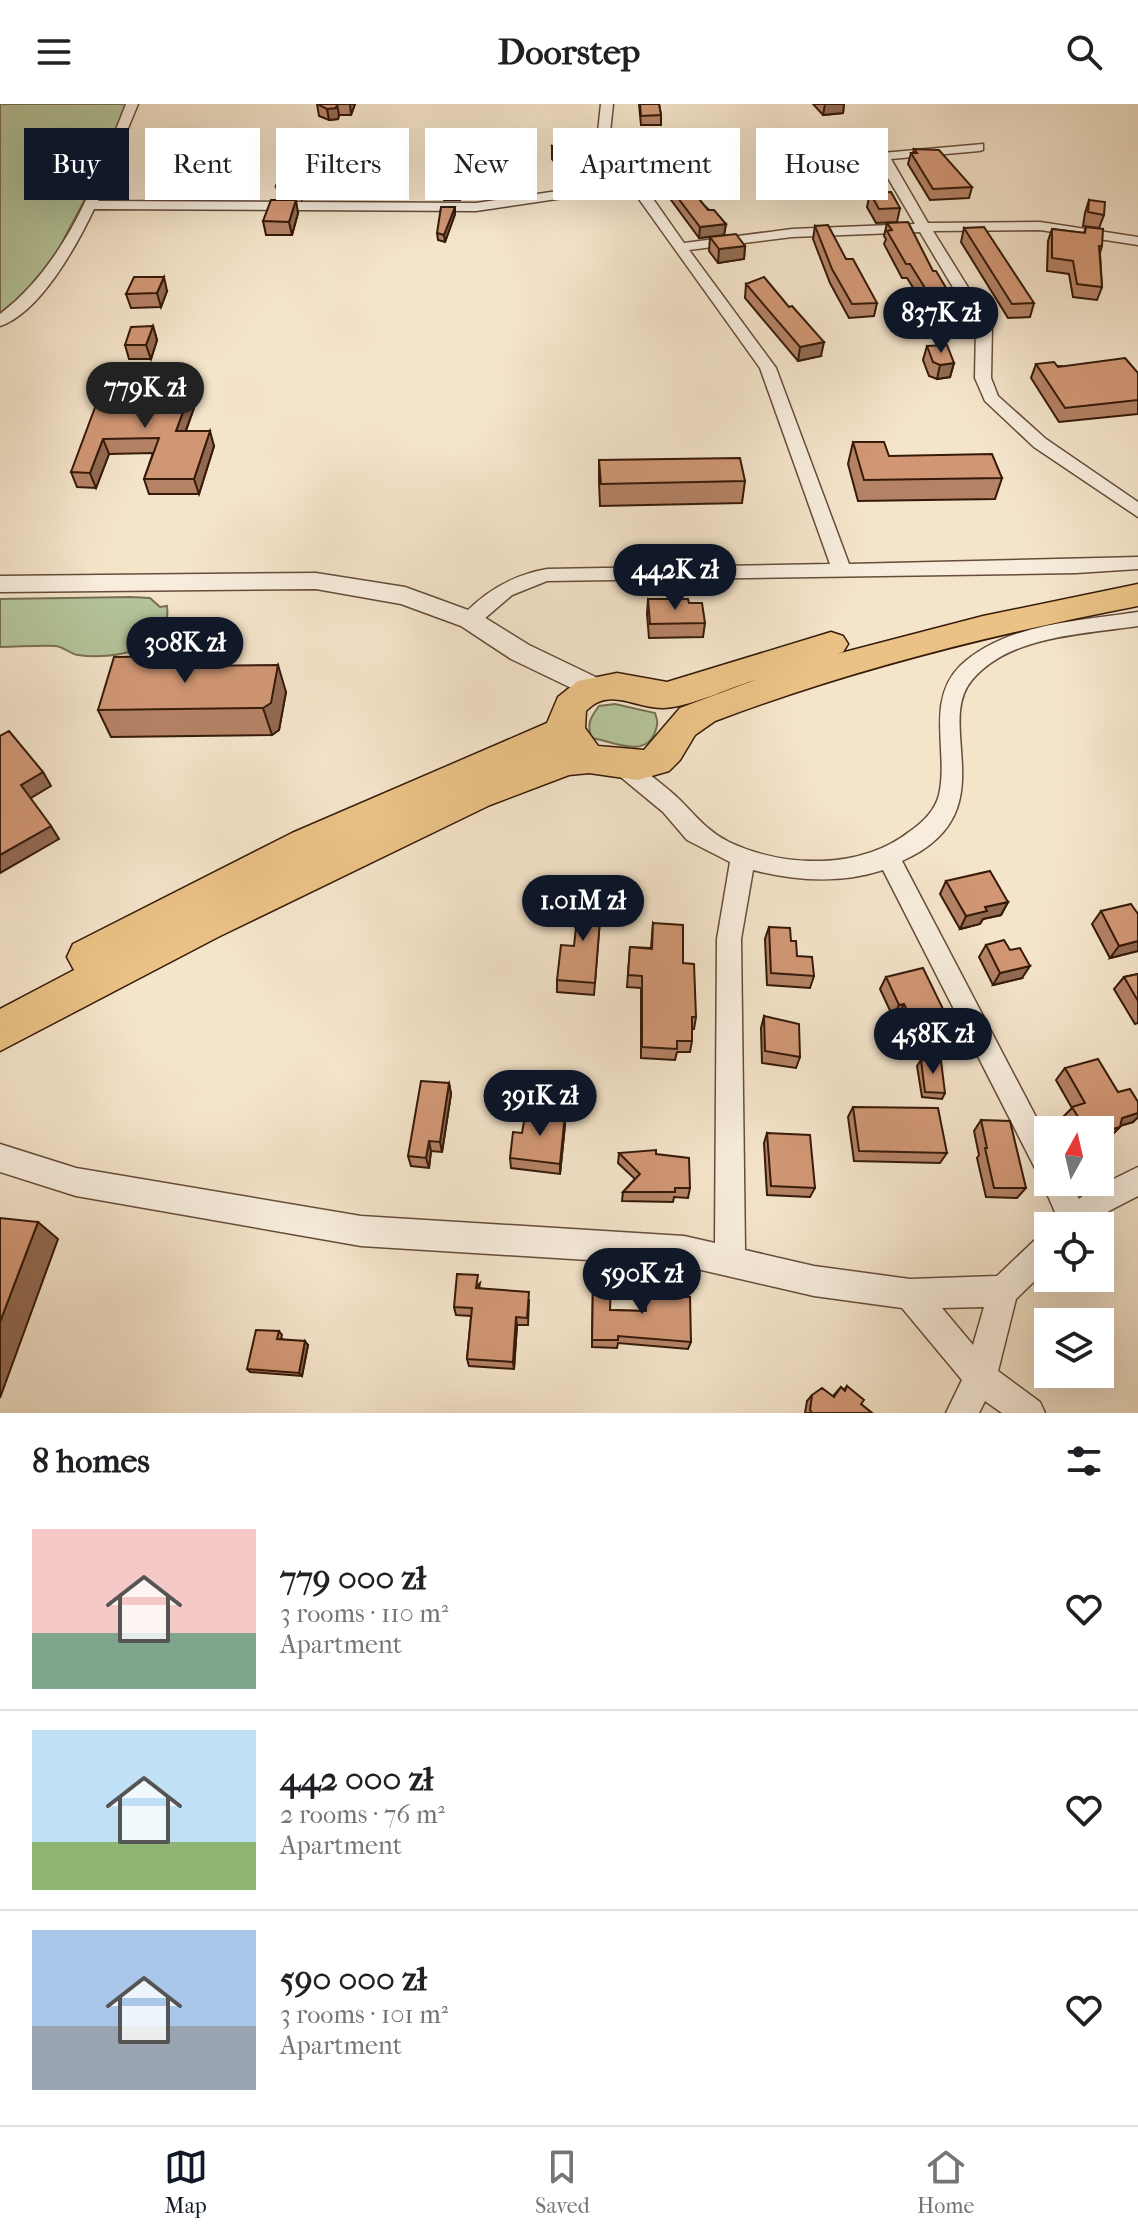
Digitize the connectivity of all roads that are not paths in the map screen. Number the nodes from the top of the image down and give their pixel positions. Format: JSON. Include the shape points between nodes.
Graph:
{"nodes":[{"id":1,"x":132,"y":104,"type":"edge"},
{"id":2,"x":607,"y":104,"type":"edge"},
{"id":3,"x":604,"y":128,"type":"edge"},
{"id":4,"x":979,"y":147,"type":"dead end"},
{"id":5,"x":553,"y":196,"type":"edge"},
{"id":6,"x":646,"y":200,"type":"edge"},
{"id":7,"x":89,"y":205,"type":"junction"},
{"id":8,"x":924,"y":227,"type":"junction"},
{"id":9,"x":1138,"y":241,"type":"edge"},
{"id":10,"x":682,"y":247,"type":"junction"},
{"id":11,"x":0,"y":321,"type":"edge"},
{"id":12,"x":1138,"y":511,"type":"edge"},
{"id":13,"x":1138,"y":563,"type":"edge"},
{"id":14,"x":842,"y":571,"type":"junction"},
{"id":15,"x":1138,"y":581,"type":"edge"},
{"id":16,"x":0,"y":584,"type":"edge"},
{"id":17,"x":1138,"y":595,"type":"edge"},
{"id":18,"x":1138,"y":619,"type":"edge"},
{"id":19,"x":470,"y":620,"type":"junction"},
{"id":20,"x":656,"y":696,"type":"junction"},
{"id":21,"x":577,"y":706,"type":"junction"},
{"id":22,"x":669,"y":746,"type":"junction"},
{"id":23,"x":602,"y":760,"type":"junction"},
{"id":24,"x":671,"y":807,"type":"junction"},
{"id":25,"x":743,"y":858,"type":"junction"},
{"id":26,"x":889,"y":859,"type":"junction"},
{"id":27,"x":0,"y":1007,"type":"edge"},
{"id":28,"x":0,"y":1031,"type":"edge"},
{"id":29,"x":1034,"y":1142,"type":"edge"},
{"id":30,"x":0,"y":1158,"type":"edge"},
{"id":31,"x":1138,"y":1181,"type":"edge"},
{"id":32,"x":1086,"y":1212,"type":"edge"},
{"id":33,"x":730,"y":1259,"type":"junction"},
{"id":34,"x":1034,"y":1261,"type":"edge"},
{"id":35,"x":1003,"y":1291,"type":"junction"},
{"id":36,"x":910,"y":1294,"type":"junction"},
{"id":37,"x":980,"y":1378,"type":"junction"},
{"id":38,"x":962,"y":1413,"type":"edge"},
{"id":39,"x":1029,"y":1413,"type":"edge"}],
"edges":[{"from":1,"to":7,"type":"street","via":[[114,157]]},
{"from":2,"to":3,"type":"street"},
{"from":4,"to":8,"type":"street","via":[[886,156],[884,161]]},
{"from":5,"to":7,"type":"street","via":[[476,207]]},
{"from":6,"to":10,"type":"street"},
{"from":7,"to":11,"type":"street","via":[[48,277],[26,303]]},
{"from":8,"to":9,"type":"street","via":[[1022,225]]},
{"from":8,"to":10,"type":"street","via":[[792,233]]},
{"from":8,"to":12,"type":"street","via":[[984,326],[983,378],[991,398],[1040,443]]},
{"from":10,"to":14,"type":"street","via":[[768,368]]},
{"from":13,"to":14,"type":"street"},
{"from":14,"to":19,"type":"street","via":[[528,577]]},
{"from":15,"to":20,"type":"main road","via":[[904,624]]},
{"from":16,"to":19,"type":"street","via":[[316,581],[405,596]]},
{"from":17,"to":22,"type":"main road","via":[[847,664],[692,717]]},
{"from":18,"to":26,"type":"street","via":[[1018,641],[988,655],[964,675],[951,704],[955,755],[950,799],[914,845]]},
{"from":19,"to":21,"type":"street","via":[[520,652]]},
{"from":20,"to":21,"type":"main road","via":[[620,686]]},
{"from":20,"to":22,"type":"main road","via":[[670,710]]},
{"from":21,"to":23,"type":"main road","via":[[574,743]]},
{"from":21,"to":27,"type":"main road","via":[[559,733],[240,875]]},
{"from":22,"to":23,"type":"main road","via":[[649,764]]},
{"from":22,"to":24,"type":"street"},
{"from":23,"to":24,"type":"street"},
{"from":23,"to":28,"type":"main road","via":[[523,777],[374,843],[126,963]]},
{"from":24,"to":25,"type":"street","via":[[694,833]]},
{"from":25,"to":26,"type":"street","via":[[809,871]]},
{"from":25,"to":33,"type":"street","via":[[729,939]]},
{"from":26,"to":29,"type":"street"},
{"from":30,"to":33,"type":"street","via":[[76,1182],[361,1231],[669,1250]]},
{"from":31,"to":32,"type":"street"},
{"from":33,"to":36,"type":"street","via":[[814,1281]]},
{"from":34,"to":35,"type":"street"},
{"from":35,"to":36,"type":"street"},
{"from":35,"to":37,"type":"street"},
{"from":36,"to":37,"type":"street"},
{"from":37,"to":38,"type":"street"},
{"from":37,"to":39,"type":"street"}]}
